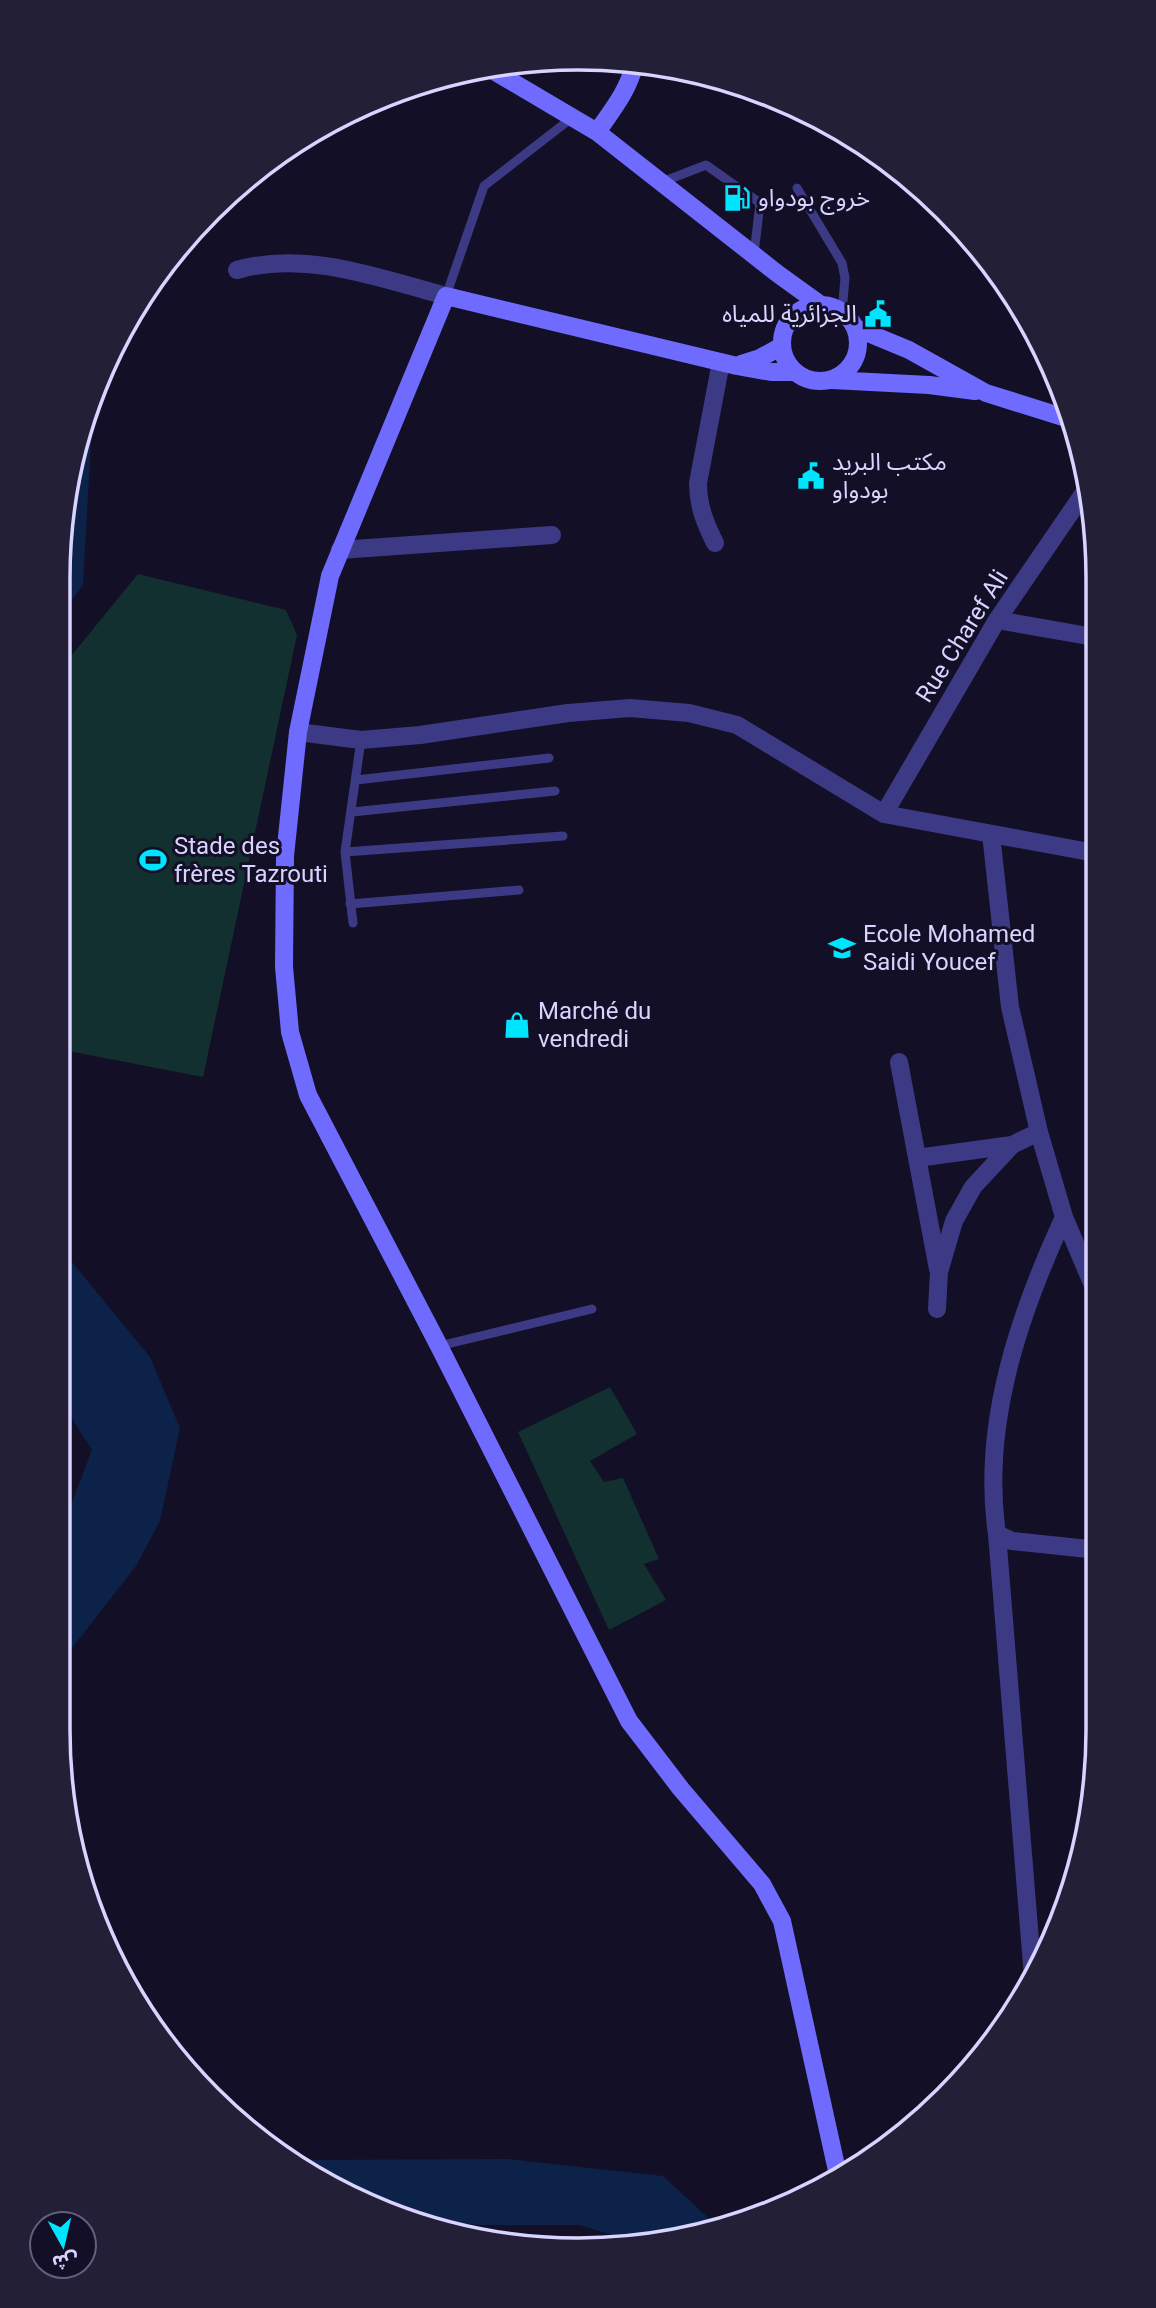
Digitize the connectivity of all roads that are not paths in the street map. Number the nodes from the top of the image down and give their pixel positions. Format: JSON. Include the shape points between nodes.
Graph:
{"nodes":[{"id":1,"x":632,"y":73,"type":"edge"},
{"id":2,"x":502,"y":76,"type":"edge"},
{"id":3,"x":573,"y":117,"type":"junction"},
{"id":4,"x":597,"y":132,"type":"junction"},
{"id":5,"x":660,"y":183,"type":"junction"},
{"id":6,"x":797,"y":188,"type":"dead end"},
{"id":7,"x":754,"y":256,"type":"junction"},
{"id":8,"x":237,"y":270,"type":"dead end"},
{"id":9,"x":778,"y":274,"type":"junction"},
{"id":10,"x":446,"y":296,"type":"junction"},
{"id":11,"x":821,"y":305,"type":"junction"},
{"id":12,"x":842,"y":312,"type":"junction"},
{"id":13,"x":792,"y":317,"type":"junction"},
{"id":14,"x":856,"y":328,"type":"junction"},
{"id":15,"x":782,"y":346,"type":"junction"},
{"id":16,"x":729,"y":364,"type":"junction"},
{"id":17,"x":795,"y":372,"type":"junction"},
{"id":18,"x":831,"y":380,"type":"junction"},
{"id":19,"x":986,"y":393,"type":"junction"},
{"id":20,"x":1058,"y":412,"type":"edge"},
{"id":21,"x":1080,"y":499,"type":"edge"},
{"id":22,"x":552,"y":535,"type":"dead end"},
{"id":23,"x":715,"y":543,"type":"dead end"},
{"id":24,"x":340,"y":550,"type":"junction"},
{"id":25,"x":997,"y":620,"type":"junction"},
{"id":26,"x":1086,"y":636,"type":"edge"},
{"id":27,"x":298,"y":732,"type":"junction"},
{"id":28,"x":361,"y":740,"type":"junction"},
{"id":29,"x":550,"y":758,"type":"dead end"},
{"id":30,"x":356,"y":780,"type":"junction"},
{"id":31,"x":555,"y":791,"type":"dead end"},
{"id":32,"x":352,"y":813,"type":"junction"},
{"id":33,"x":884,"y":814,"type":"junction"},
{"id":34,"x":992,"y":834,"type":"junction"},
{"id":35,"x":563,"y":836,"type":"dead end"},
{"id":36,"x":1086,"y":851,"type":"edge"},
{"id":37,"x":345,"y":852,"type":"junction"},
{"id":38,"x":519,"y":890,"type":"dead end"},
{"id":39,"x":350,"y":904,"type":"junction"},
{"id":40,"x":352,"y":923,"type":"dead end"},
{"id":41,"x":899,"y":1062,"type":"dead end"},
{"id":42,"x":1039,"y":1132,"type":"junction"},
{"id":43,"x":1012,"y":1145,"type":"junction"},
{"id":44,"x":917,"y":1158,"type":"junction"},
{"id":45,"x":1064,"y":1217,"type":"junction"},
{"id":46,"x":1086,"y":1269,"type":"edge"},
{"id":47,"x":939,"y":1272,"type":"junction"},
{"id":48,"x":592,"y":1309,"type":"dead end"},
{"id":49,"x":937,"y":1309,"type":"dead end"},
{"id":50,"x":439,"y":1346,"type":"junction"},
{"id":51,"x":997,"y":1534,"type":"junction"},
{"id":52,"x":1086,"y":1549,"type":"edge"},
{"id":53,"x":1032,"y":1959,"type":"edge"},
{"id":54,"x":836,"y":2167,"type":"edge"}],
"edges":[{"from":1,"to":4,"type":"main road","via":[[621,99]]},
{"from":2,"to":3,"type":"main road"},
{"from":3,"to":4,"type":"main road"},
{"from":3,"to":10,"type":"lane","via":[[484,186]]},
{"from":4,"to":5,"type":"main road"},
{"from":5,"to":7,"type":"main road"},
{"from":5,"to":7,"type":"lane","via":[[706,165],[760,203]]},
{"from":6,"to":12,"type":"lane","via":[[842,262]]},
{"from":7,"to":9,"type":"main road"},
{"from":8,"to":10,"type":"street","via":[[284,262],[317,265]]},
{"from":9,"to":11,"type":"main road"},
{"from":9,"to":13,"type":"main road"},
{"from":10,"to":16,"type":"main road"},
{"from":10,"to":24,"type":"main road"},
{"from":11,"to":12,"type":"main road"},
{"from":11,"to":13,"type":"main road"},
{"from":12,"to":14,"type":"main road"},
{"from":13,"to":15,"type":"main road"},
{"from":14,"to":18,"type":"main road","via":[[855,359]]},
{"from":14,"to":19,"type":"main road","via":[[909,350]]},
{"from":15,"to":16,"type":"main road","via":[[760,358]]},
{"from":15,"to":17,"type":"main road"},
{"from":16,"to":17,"type":"main road"},
{"from":16,"to":23,"type":"street","via":[[698,483],[698,500]]},
{"from":17,"to":18,"type":"main road","via":[[812,380]]},
{"from":18,"to":19,"type":"main road"},
{"from":19,"to":20,"type":"main road"},
{"from":21,"to":25,"type":"street","name":"Rue Charef Ali"},
{"from":22,"to":24,"type":"street"},
{"from":24,"to":27,"type":"main road","via":[[330,576]]},
{"from":25,"to":26,"type":"street"},
{"from":25,"to":33,"type":"street","name":"Rue Charef Ali"},
{"from":27,"to":28,"type":"street"},
{"from":27,"to":50,"type":"main road","via":[[285,856],[284,967],[290,1032],[307,1095]]},
{"from":28,"to":30,"type":"lane"},
{"from":28,"to":33,"type":"street","via":[[568,713],[630,708],[689,713],[737,725]]},
{"from":29,"to":30,"type":"lane"},
{"from":30,"to":32,"type":"lane"},
{"from":31,"to":32,"type":"lane"},
{"from":32,"to":37,"type":"lane"},
{"from":33,"to":34,"type":"street"},
{"from":34,"to":36,"type":"street"},
{"from":34,"to":42,"type":"street","via":[[1010,1007]]},
{"from":35,"to":37,"type":"lane"},
{"from":37,"to":39,"type":"lane"},
{"from":38,"to":39,"type":"lane"},
{"from":39,"to":40,"type":"lane"},
{"from":41,"to":44,"type":"street"},
{"from":42,"to":43,"type":"street"},
{"from":42,"to":45,"type":"street"},
{"from":43,"to":44,"type":"street"},
{"from":43,"to":47,"type":"street","via":[[973,1187],[954,1221]]},
{"from":44,"to":47,"type":"street"},
{"from":45,"to":46,"type":"street"},
{"from":45,"to":51,"type":"street","via":[[1039,1276],[1006,1378],[995,1450]]},
{"from":47,"to":49,"type":"street"},
{"from":48,"to":50,"type":"lane"},
{"from":50,"to":54,"type":"main road","via":[[629,1721],[762,1884],[782,1921]]},
{"from":51,"to":52,"type":"street","via":[[1012,1541]]},
{"from":51,"to":53,"type":"street"}]}
